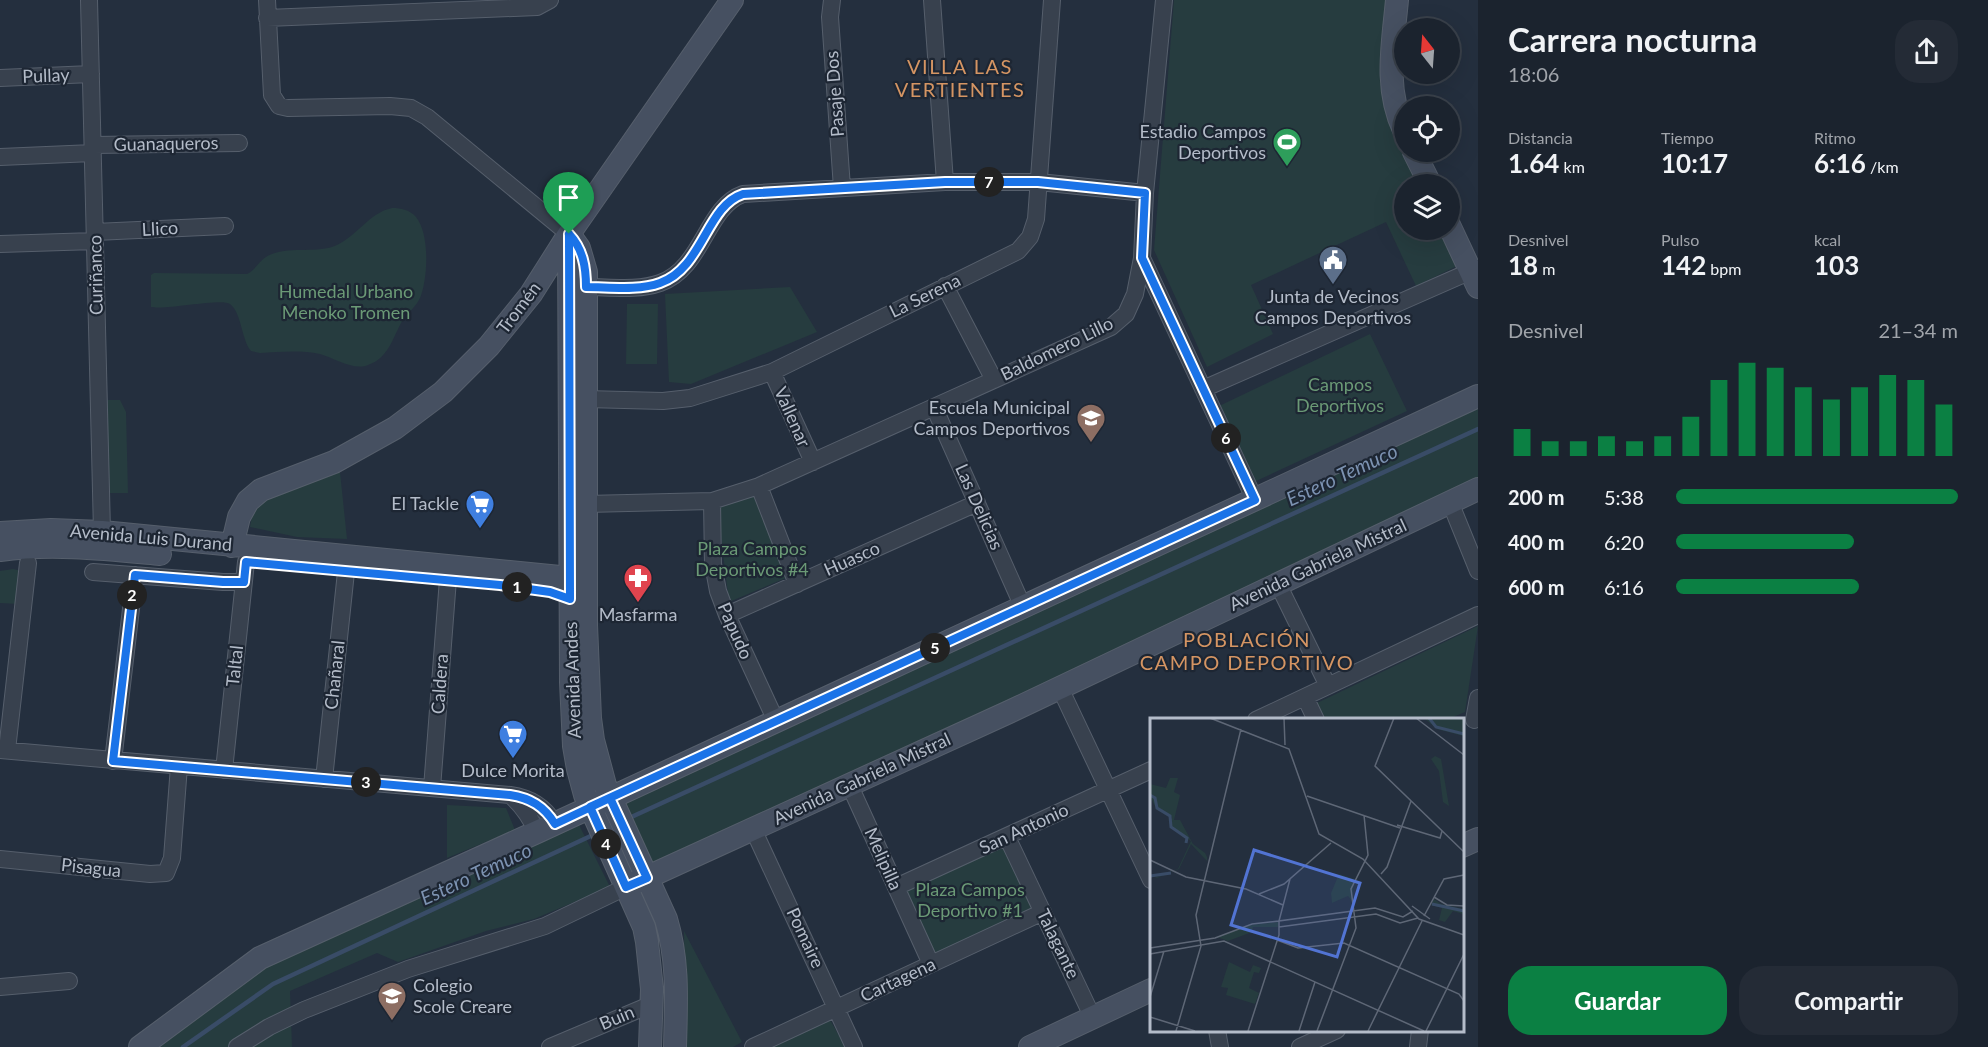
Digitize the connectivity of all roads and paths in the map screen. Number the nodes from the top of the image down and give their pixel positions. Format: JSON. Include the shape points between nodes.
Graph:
{"nodes":[{"id":1,"x":90,"y":0,"type":"edge"},
{"id":2,"x":267,"y":0,"type":"edge"},
{"id":3,"x":550,"y":0,"type":"edge"},
{"id":4,"x":732,"y":0,"type":"edge"},
{"id":5,"x":831,"y":0,"type":"edge"},
{"id":6,"x":932,"y":0,"type":"edge"},
{"id":7,"x":1052,"y":0,"type":"edge"},
{"id":8,"x":1164,"y":0,"type":"edge"},
{"id":9,"x":1397,"y":0,"type":"edge"},
{"id":10,"x":451,"y":6,"type":"edge"},
{"id":11,"x":267,"y":18,"type":"junction"},
{"id":12,"x":91,"y":74,"type":"junction"},
{"id":13,"x":0,"y":78,"type":"edge"},
{"id":14,"x":1394,"y":96,"type":"edge"},
{"id":15,"x":239,"y":143,"type":"dead end"},
{"id":16,"x":93,"y":149,"type":"junction"},
{"id":17,"x":0,"y":157,"type":"edge"},
{"id":18,"x":945,"y":182,"type":"junction"},
{"id":19,"x":1038,"y":182,"type":"junction"},
{"id":20,"x":842,"y":188,"type":"junction"},
{"id":21,"x":1145,"y":193,"type":"junction"},
{"id":22,"x":225,"y":226,"type":"dead end"},
{"id":23,"x":569,"y":234,"type":"junction"},
{"id":24,"x":95,"y":237,"type":"junction"},
{"id":25,"x":1457,"y":240,"type":"edge"},
{"id":26,"x":0,"y":244,"type":"edge"},
{"id":27,"x":1142,"y":258,"type":"junction"},
{"id":28,"x":1476,"y":275,"type":"edge"},
{"id":29,"x":945,"y":286,"type":"junction"},
{"id":30,"x":586,"y":287,"type":"junction"},
{"id":31,"x":771,"y":372,"type":"junction"},
{"id":32,"x":994,"y":380,"type":"junction"},
{"id":33,"x":1203,"y":389,"type":"junction"},
{"id":34,"x":1478,"y":396,"type":"edge"},
{"id":35,"x":586,"y":399,"type":"junction"},
{"id":36,"x":934,"y":407,"type":"junction"},
{"id":37,"x":813,"y":462,"type":"junction"},
{"id":38,"x":759,"y":486,"type":"junction"},
{"id":39,"x":1478,"y":489,"type":"edge"},
{"id":40,"x":1255,"y":500,"type":"junction"},
{"id":41,"x":712,"y":501,"type":"junction"},
{"id":42,"x":1450,"y":502,"type":"junction"},
{"id":43,"x":977,"y":503,"type":"junction"},
{"id":44,"x":586,"y":504,"type":"junction"},
{"id":45,"x":0,"y":533,"type":"edge"},
{"id":46,"x":105,"y":541,"type":"junction"},
{"id":47,"x":0,"y":550,"type":"edge"},
{"id":48,"x":241,"y":559,"type":"junction"},
{"id":49,"x":28,"y":562,"type":"dead end"},
{"id":50,"x":1478,"y":571,"type":"edge"},
{"id":51,"x":93,"y":572,"type":"dead end"},
{"id":52,"x":346,"y":572,"type":"junction"},
{"id":53,"x":135,"y":575,"type":"junction"},
{"id":54,"x":448,"y":579,"type":"junction"},
{"id":55,"x":797,"y":584,"type":"junction"},
{"id":56,"x":1278,"y":584,"type":"junction"},
{"id":57,"x":578,"y":591,"type":"junction"},
{"id":58,"x":1023,"y":607,"type":"junction"},
{"id":59,"x":727,"y":615,"type":"junction"},
{"id":60,"x":1478,"y":615,"type":"edge"},
{"id":61,"x":1328,"y":686,"type":"junction"},
{"id":62,"x":1060,"y":688,"type":"junction"},
{"id":63,"x":1305,"y":697,"type":"junction"},
{"id":64,"x":1478,"y":698,"type":"edge"},
{"id":65,"x":1260,"y":718,"type":"edge"},
{"id":66,"x":1315,"y":718,"type":"edge"},
{"id":67,"x":776,"y":722,"type":"junction"},
{"id":68,"x":1471,"y":722,"type":"edge"},
{"id":69,"x":3,"y":750,"type":"edge"},
{"id":70,"x":113,"y":761,"type":"junction"},
{"id":71,"x":179,"y":766,"type":"junction"},
{"id":72,"x":224,"y":770,"type":"junction"},
{"id":73,"x":1150,"y":770,"type":"edge"},
{"id":74,"x":324,"y":779,"type":"junction"},
{"id":75,"x":850,"y":786,"type":"junction"},
{"id":76,"x":432,"y":788,"type":"junction"},
{"id":77,"x":1109,"y":790,"type":"junction"},
{"id":78,"x":603,"y":809,"type":"junction"},
{"id":79,"x":546,"y":828,"type":"junction"},
{"id":80,"x":753,"y":829,"type":"junction"},
{"id":81,"x":1007,"y":837,"type":"junction"},
{"id":82,"x":1478,"y":839,"type":"edge"},
{"id":83,"x":1463,"y":845,"type":"edge"},
{"id":84,"x":0,"y":859,"type":"edge"},
{"id":85,"x":647,"y":878,"type":"junction"},
{"id":86,"x":1150,"y":878,"type":"edge"},
{"id":87,"x":626,"y":887,"type":"junction"},
{"id":88,"x":896,"y":887,"type":"junction"},
{"id":89,"x":1043,"y":912,"type":"junction"},
{"id":90,"x":931,"y":964,"type":"junction"},
{"id":91,"x":69,"y":981,"type":"dead end"},
{"id":92,"x":0,"y":987,"type":"edge"},
{"id":93,"x":1150,"y":990,"type":"edge"},
{"id":94,"x":652,"y":1004,"type":"junction"},
{"id":95,"x":838,"y":1009,"type":"junction"},
{"id":96,"x":1094,"y":1018,"type":"junction"},
{"id":97,"x":1217,"y":1032,"type":"edge"},
{"id":98,"x":1333,"y":1032,"type":"edge"},
{"id":99,"x":1420,"y":1032,"type":"edge"},
{"id":100,"x":1051,"y":1042,"type":"edge"},
{"id":101,"x":140,"y":1047,"type":"edge"},
{"id":102,"x":237,"y":1047,"type":"edge"},
{"id":103,"x":550,"y":1047,"type":"edge"},
{"id":104,"x":650,"y":1047,"type":"edge"},
{"id":105,"x":675,"y":1047,"type":"edge"},
{"id":106,"x":753,"y":1047,"type":"edge"},
{"id":107,"x":854,"y":1047,"type":"edge"},
{"id":108,"x":1029,"y":1047,"type":"edge"},
{"id":109,"x":1220,"y":1047,"type":"edge"},
{"id":110,"x":1300,"y":1047,"type":"edge"},
{"id":111,"x":1418,"y":1047,"type":"edge"}],
"edges":[{"from":1,"to":12,"type":"street","name":"Curiñanco"},
{"from":2,"to":11,"type":"street"},
{"from":3,"to":10,"type":"street","via":[[537,7]]},
{"from":4,"to":23,"type":"street","name":"Tromén"},
{"from":5,"to":20,"type":"street","name":"Pasaje Dos"},
{"from":6,"to":18,"type":"street"},
{"from":7,"to":19,"type":"street","name":"La Serena"},
{"from":8,"to":21,"type":"street","name":"Baldomero Lillo"},
{"from":9,"to":14,"type":"street","via":[[1391,78]]},
{"from":10,"to":11,"type":"street"},
{"from":11,"to":23,"type":"street","via":[[272,95],[279,106],[411,108]]},
{"from":12,"to":13,"type":"street","name":"Pullay"},
{"from":12,"to":16,"type":"street","name":"Curiñanco"},
{"from":15,"to":16,"type":"street","name":"Guanaqueros"},
{"from":16,"to":17,"type":"street","name":"Guanaqueros"},
{"from":16,"to":24,"type":"street","name":"Curiñanco"},
{"from":18,"to":19,"type":"street"},
{"from":18,"to":20,"type":"street"},
{"from":19,"to":21,"type":"street"},
{"from":19,"to":29,"type":"street","name":"La Serena","via":[[1034,229],[1024,245],[1004,260]]},
{"from":20,"to":30,"type":"street","via":[[736,196],[726,204],[686,266],[669,279],[647,286]]},
{"from":21,"to":27,"type":"street","name":"Baldomero Lillo"},
{"from":22,"to":24,"type":"street","name":"Llico"},
{"from":23,"to":30,"type":"street","name":"Avenida Andes","via":[[581,253]]},
{"from":23,"to":48,"type":"street","name":"Tromén","via":[[511,321],[443,392],[370,443],[334,462],[261,490],[248,501],[239,517]]},
{"from":23,"to":57,"type":"street","name":"Avenida Andes"},
{"from":24,"to":26,"type":"street","name":"Llico"},
{"from":24,"to":46,"type":"street","name":"Curiñanco"},
{"from":25,"to":28,"type":"street"},
{"from":27,"to":32,"type":"street","name":"Baldomero Lillo","via":[[1135,294],[1126,314],[1111,327]]},
{"from":27,"to":33,"type":"street"},
{"from":28,"to":33,"type":"street"},
{"from":29,"to":31,"type":"street","name":"La Serena"},
{"from":29,"to":32,"type":"street"},
{"from":30,"to":35,"type":"street","name":"Avenida Andes"},
{"from":31,"to":35,"type":"street","name":"La Serena","via":[[683,399]]},
{"from":31,"to":37,"type":"street","name":"Vallenar"},
{"from":32,"to":36,"type":"street","name":"Baldomero Lillo"},
{"from":33,"to":40,"type":"street"},
{"from":34,"to":40,"type":"street"},
{"from":35,"to":44,"type":"street","name":"Avenida Andes"},
{"from":36,"to":37,"type":"street","name":"Baldomero Lillo"},
{"from":36,"to":43,"type":"street","name":"Las Delicias"},
{"from":37,"to":38,"type":"street","name":"Baldomero Lillo"},
{"from":38,"to":41,"type":"street","name":"Baldomero Lillo"},
{"from":38,"to":55,"type":"street"},
{"from":39,"to":42,"type":"street","name":"Avenida Gabriela Mistral"},
{"from":40,"to":58,"type":"street"},
{"from":41,"to":44,"type":"street","name":"Baldomero Lillo"},
{"from":41,"to":59,"type":"street","name":"Papudo","via":[[713,564]]},
{"from":42,"to":50,"type":"street"},
{"from":42,"to":56,"type":"street","name":"Avenida Gabriela Mistral"},
{"from":43,"to":55,"type":"street","name":"Huasco"},
{"from":43,"to":58,"type":"street","name":"Las Delicias"},
{"from":44,"to":57,"type":"street","name":"Avenida Andes"},
{"from":45,"to":46,"type":"street","name":"Avenida Luis Durand","via":[[51,530]]},
{"from":46,"to":47,"type":"street","name":"Avenida Luis Durand"},
{"from":46,"to":48,"type":"street","name":"Avenida Luis Durand"},
{"from":48,"to":52,"type":"street","name":"Avenida Luis Durand"},
{"from":48,"to":53,"type":"street","via":[[223,582]]},
{"from":48,"to":57,"type":"street","name":"Avenida Luis Durand"},
{"from":48,"to":72,"type":"street","name":"Taltal"},
{"from":49,"to":69,"type":"street"},
{"from":51,"to":53,"type":"street"},
{"from":52,"to":54,"type":"street","name":"Avenida Luis Durand"},
{"from":52,"to":74,"type":"street","name":"Chañaral"},
{"from":53,"to":70,"type":"street"},
{"from":54,"to":57,"type":"street","name":"Avenida Luis Durand","via":[[550,592]]},
{"from":54,"to":76,"type":"street","name":"Caldera"},
{"from":55,"to":59,"type":"street","name":"Huasco"},
{"from":56,"to":61,"type":"street"},
{"from":56,"to":62,"type":"street","name":"Avenida Gabriela Mistral"},
{"from":57,"to":78,"type":"street","name":"Avenida Andes","via":[[571,682],[574,746],[578,769]]},
{"from":58,"to":67,"type":"street"},
{"from":59,"to":67,"type":"street","name":"Papudo"},
{"from":60,"to":61,"type":"street"},
{"from":61,"to":63,"type":"street"},
{"from":62,"to":75,"type":"street","name":"Avenida Gabriela Mistral"},
{"from":62,"to":77,"type":"street"},
{"from":63,"to":65,"type":"street"},
{"from":63,"to":66,"type":"street"},
{"from":64,"to":68,"type":"street"},
{"from":67,"to":78,"type":"street"},
{"from":69,"to":70,"type":"street"},
{"from":70,"to":71,"type":"street"},
{"from":71,"to":72,"type":"street"},
{"from":71,"to":84,"type":"street","name":"Pisagua","via":[[172,858],[166,873]]},
{"from":72,"to":74,"type":"street"},
{"from":73,"to":77,"type":"street","name":"San Antonio"},
{"from":74,"to":76,"type":"street"},
{"from":75,"to":80,"type":"street","name":"Avenida Gabriela Mistral"},
{"from":75,"to":88,"type":"street","name":"Melipilla"},
{"from":76,"to":79,"type":"street","via":[[524,797],[547,812]]},
{"from":77,"to":81,"type":"street","name":"San Antonio"},
{"from":77,"to":86,"type":"street"},
{"from":78,"to":79,"type":"street"},
{"from":78,"to":85,"type":"street","name":"Avenida Andes","via":[[631,843]]},
{"from":78,"to":87,"type":"street","name":"Avenida Andes","via":[[608,847]]},
{"from":79,"to":101,"type":"street","via":[[260,958]]},
{"from":80,"to":85,"type":"street","name":"Avenida Gabriela Mistral"},
{"from":80,"to":95,"type":"street","name":"Pomaire"},
{"from":81,"to":88,"type":"street","name":"San Antonio"},
{"from":81,"to":89,"type":"street","name":"Talagante"},
{"from":82,"to":83,"type":"street"},
{"from":85,"to":87,"type":"street","name":"Avenida Gabriela Mistral"},
{"from":85,"to":105,"type":"street","name":"Avenida Andes","via":[[666,919],[674,950]]},
{"from":87,"to":94,"type":"street","name":"Avenida Andes","via":[[644,927],[652,974]]},
{"from":87,"to":102,"type":"street","name":"Avenida Gabriela Mistral","via":[[545,926],[408,969],[304,1010]]},
{"from":88,"to":90,"type":"street","name":"Melipilla"},
{"from":89,"to":90,"type":"street","name":"Cartagena"},
{"from":89,"to":96,"type":"street","name":"Talagante"},
{"from":90,"to":95,"type":"street","name":"Cartagena"},
{"from":91,"to":92,"type":"street"},
{"from":93,"to":96,"type":"street"},
{"from":94,"to":103,"type":"street","name":"Buin"},
{"from":94,"to":104,"type":"street","name":"Avenida Andes"},
{"from":95,"to":106,"type":"street","name":"Cartagena"},
{"from":95,"to":107,"type":"street","name":"Pomaire"},
{"from":96,"to":100,"type":"street"},
{"from":97,"to":109,"type":"street"},
{"from":98,"to":110,"type":"street"},
{"from":99,"to":111,"type":"street"},
{"from":100,"to":108,"type":"street"}]}
